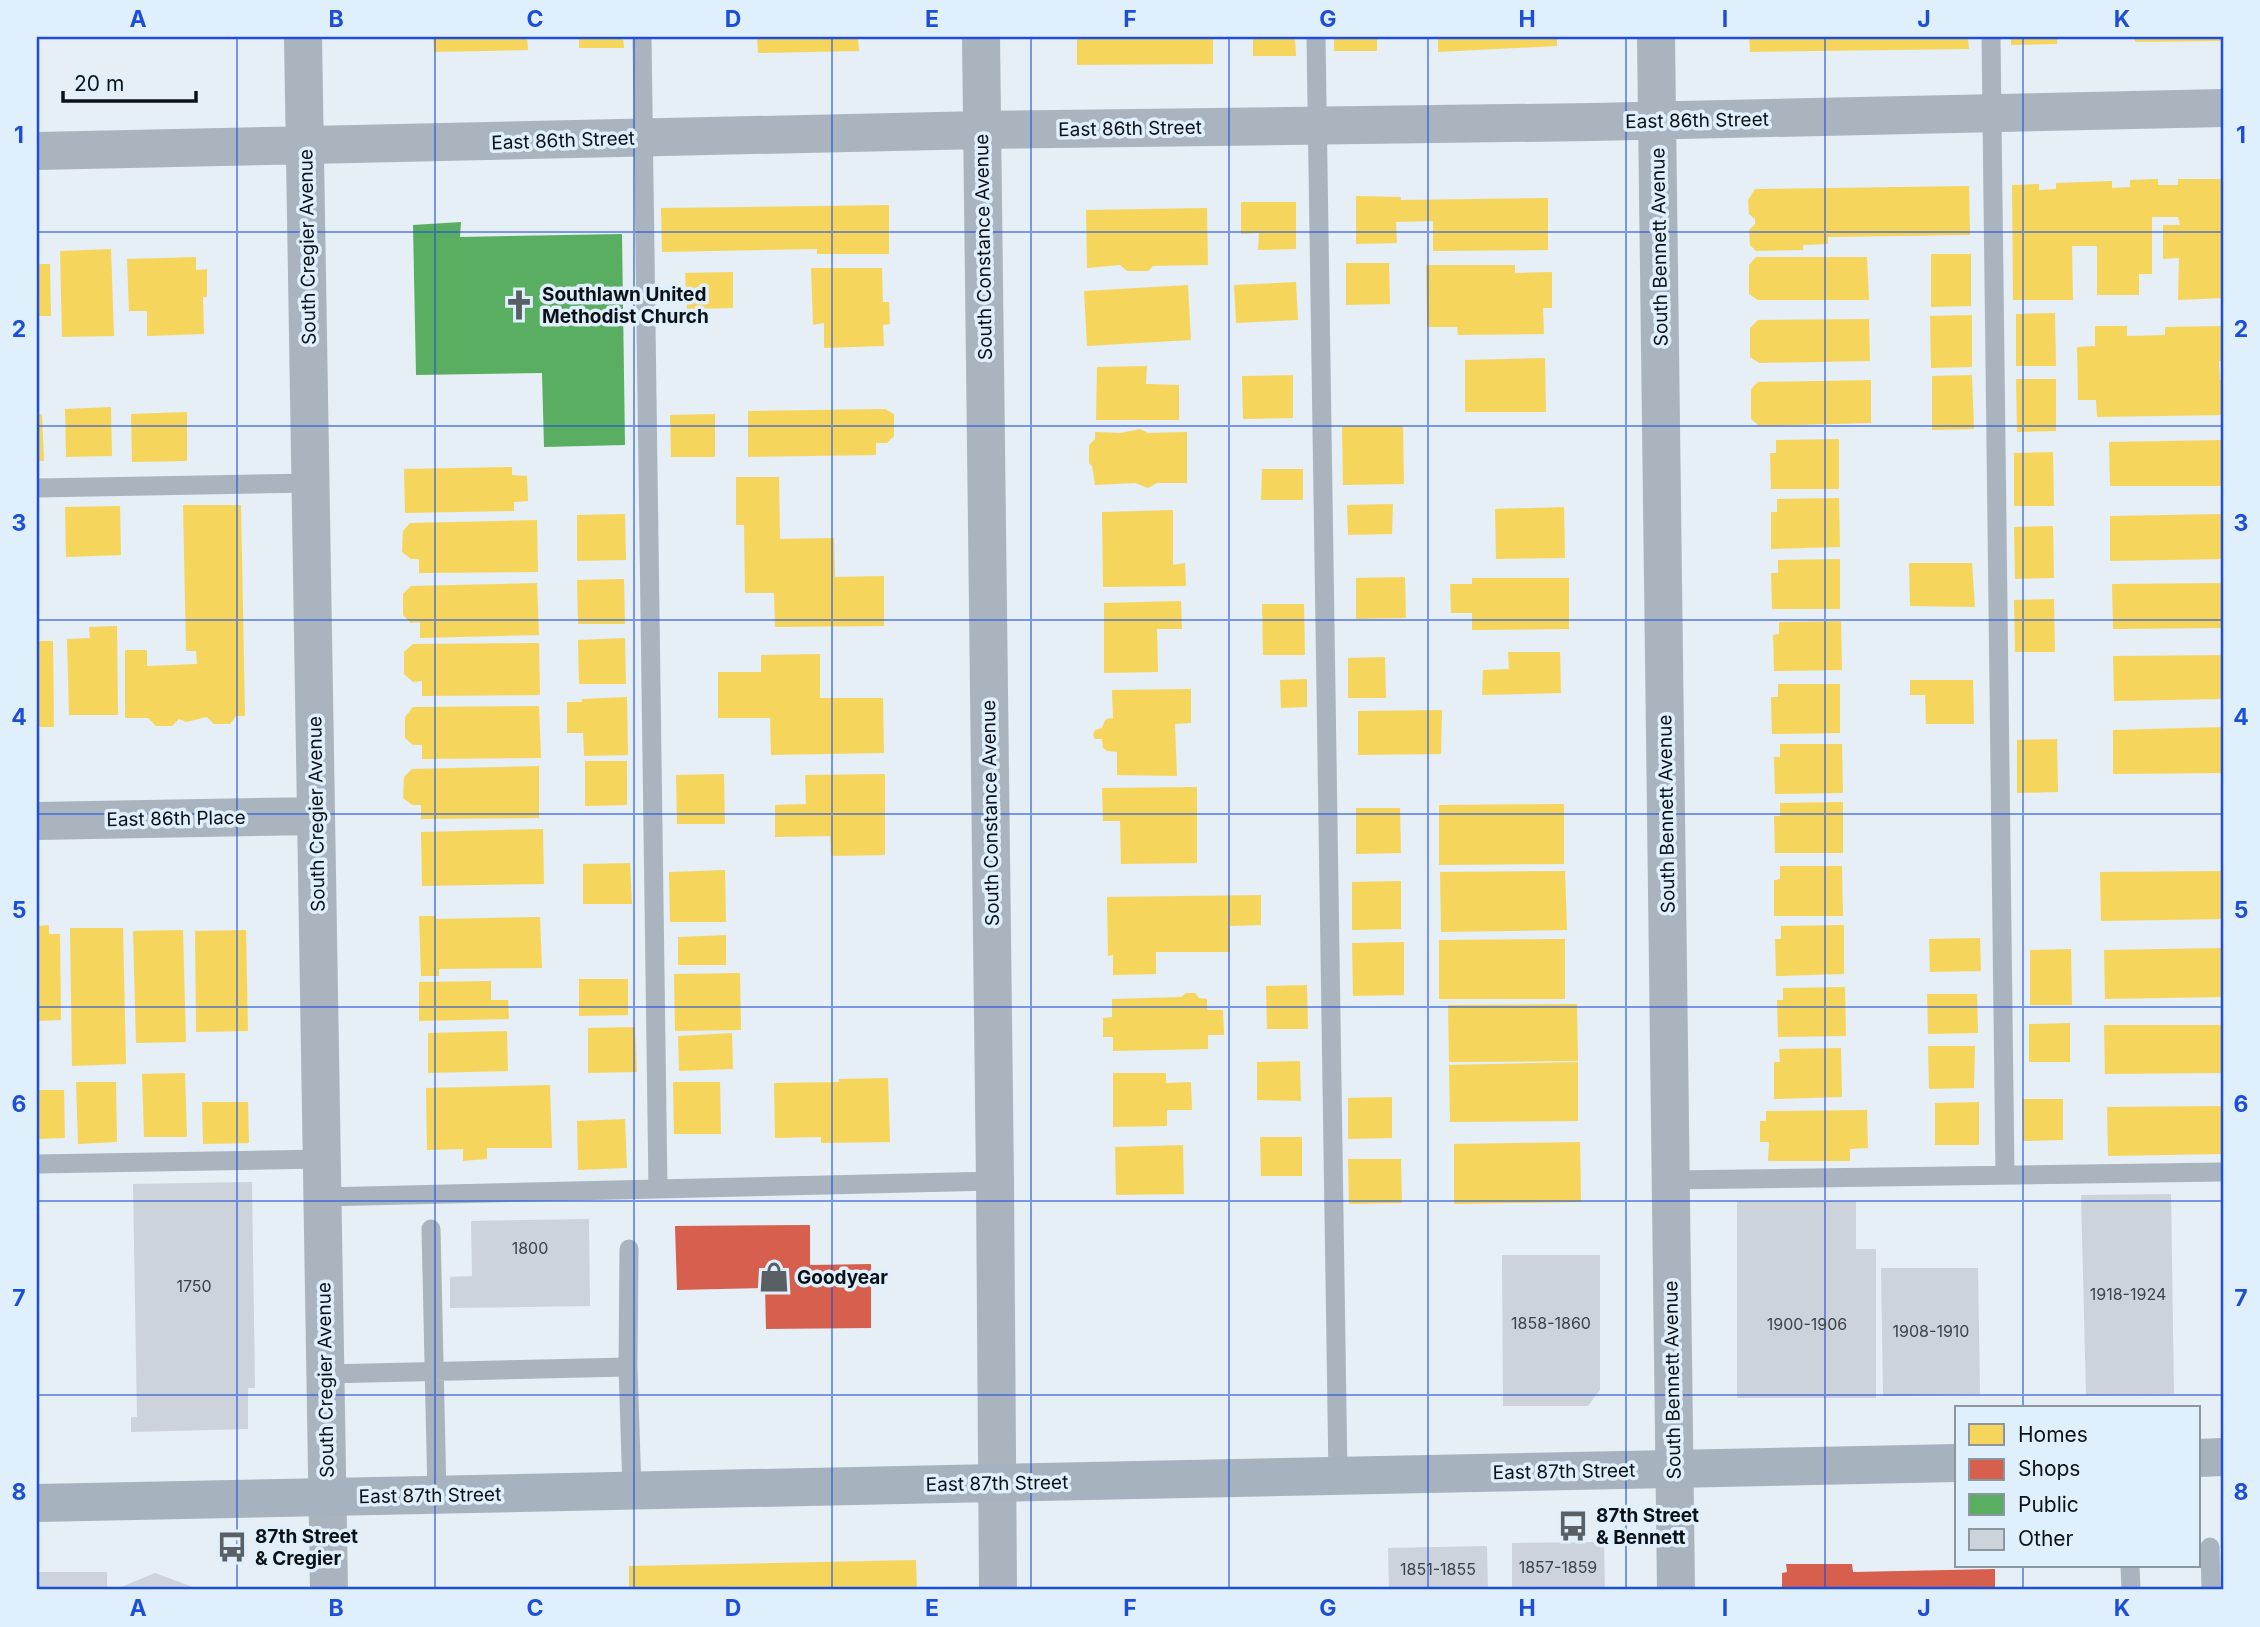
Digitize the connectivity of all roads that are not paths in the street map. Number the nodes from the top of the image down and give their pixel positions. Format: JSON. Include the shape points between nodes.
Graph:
{"nodes":[{"id":1,"x":303,"y":37,"type":"edge"},
{"id":2,"x":642,"y":37,"type":"edge"},
{"id":3,"x":981,"y":37,"type":"edge"},
{"id":4,"x":1316,"y":37,"type":"edge"},
{"id":5,"x":1656,"y":37,"type":"edge"},
{"id":6,"x":1991,"y":37,"type":"edge"},
{"id":7,"x":2223,"y":108,"type":"edge"},
{"id":8,"x":1992,"y":114,"type":"junction"},
{"id":9,"x":1658,"y":120,"type":"junction"},
{"id":10,"x":1318,"y":125,"type":"junction"},
{"id":11,"x":982,"y":130,"type":"junction"},
{"id":12,"x":644,"y":138,"type":"junction"},
{"id":13,"x":305,"y":147,"type":"junction"},
{"id":14,"x":37,"y":151,"type":"edge"},
{"id":15,"x":311,"y":483,"type":"junction"},
{"id":16,"x":37,"y":488,"type":"edge"},
{"id":17,"x":316,"y":816,"type":"junction"},
{"id":18,"x":37,"y":821,"type":"edge"},
{"id":19,"x":37,"y":1164,"type":"edge"},
{"id":20,"x":2223,"y":1172,"type":"edge"},
{"id":21,"x":2005,"y":1175,"type":"junction"},
{"id":22,"x":322,"y":1178,"type":"junction"},
{"id":23,"x":1670,"y":1180,"type":"junction"},
{"id":24,"x":995,"y":1181,"type":"junction"},
{"id":25,"x":658,"y":1189,"type":"junction"},
{"id":26,"x":430,"y":1229,"type":"dead end"},
{"id":27,"x":629,"y":1249,"type":"dead end"},
{"id":28,"x":628,"y":1367,"type":"junction"},
{"id":29,"x":433,"y":1371,"type":"junction"},
{"id":30,"x":325,"y":1374,"type":"junction"},
{"id":31,"x":2223,"y":1457,"type":"edge"},
{"id":32,"x":2200,"y":1458,"type":"edge"},
{"id":33,"x":1955,"y":1463,"type":"edge"},
{"id":34,"x":1673,"y":1469,"type":"junction"},
{"id":35,"x":1338,"y":1476,"type":"junction"},
{"id":36,"x":996,"y":1483,"type":"junction"},
{"id":37,"x":632,"y":1491,"type":"junction"},
{"id":38,"x":437,"y":1495,"type":"junction"},
{"id":39,"x":327,"y":1497,"type":"junction"},
{"id":40,"x":37,"y":1503,"type":"edge"},
{"id":41,"x":2210,"y":1547,"type":"dead end"},
{"id":42,"x":2130,"y":1568,"type":"edge"},
{"id":43,"x":329,"y":1590,"type":"edge"},
{"id":44,"x":998,"y":1590,"type":"edge"},
{"id":45,"x":1675,"y":1590,"type":"edge"},
{"id":46,"x":2131,"y":1590,"type":"edge"},
{"id":47,"x":2211,"y":1590,"type":"edge"}],
"edges":[{"from":1,"to":13,"type":"street","name":"South Cregier Avenue"},
{"from":2,"to":12,"type":"lane"},
{"from":3,"to":11,"type":"street","name":"South Constance Avenue"},
{"from":4,"to":10,"type":"lane"},
{"from":5,"to":9,"type":"street","name":"South Bennett Avenue"},
{"from":6,"to":8,"type":"lane"},
{"from":7,"to":8,"type":"street","name":"East 86th Street"},
{"from":8,"to":9,"type":"street","name":"East 86th Street"},
{"from":8,"to":21,"type":"lane"},
{"from":9,"to":10,"type":"street","name":"East 86th Street"},
{"from":9,"to":23,"type":"street","name":"South Bennett Avenue"},
{"from":10,"to":11,"type":"street","name":"East 86th Street"},
{"from":10,"to":35,"type":"lane"},
{"from":11,"to":12,"type":"street","name":"East 86th Street"},
{"from":11,"to":24,"type":"street","name":"South Constance Avenue"},
{"from":12,"to":13,"type":"street","name":"East 86th Street"},
{"from":12,"to":25,"type":"lane"},
{"from":13,"to":14,"type":"street","name":"East 86th Street"},
{"from":13,"to":15,"type":"street","name":"South Cregier Avenue"},
{"from":15,"to":16,"type":"lane"},
{"from":15,"to":17,"type":"street","name":"South Cregier Avenue"},
{"from":17,"to":18,"type":"street","name":"East 86th Place"},
{"from":17,"to":22,"type":"street","name":"South Cregier Avenue"},
{"from":19,"to":22,"type":"lane"},
{"from":20,"to":21,"type":"lane"},
{"from":21,"to":23,"type":"lane"},
{"from":22,"to":25,"type":"lane"},
{"from":22,"to":30,"type":"street","name":"South Cregier Avenue"},
{"from":23,"to":34,"type":"street","name":"South Bennett Avenue"},
{"from":24,"to":25,"type":"lane"},
{"from":24,"to":36,"type":"street","name":"South Constance Avenue"},
{"from":26,"to":29,"type":"lane"},
{"from":27,"to":28,"type":"lane"},
{"from":28,"to":29,"type":"lane"},
{"from":28,"to":37,"type":"lane"},
{"from":29,"to":30,"type":"lane"},
{"from":29,"to":38,"type":"lane"},
{"from":30,"to":39,"type":"street","name":"South Cregier Avenue"},
{"from":31,"to":32,"type":"main road"},
{"from":33,"to":34,"type":"main road","name":"East 87th Street"},
{"from":34,"to":35,"type":"main road","name":"East 87th Street"},
{"from":34,"to":45,"type":"street","name":"South Bennett Avenue"},
{"from":35,"to":36,"type":"main road","name":"East 87th Street"},
{"from":36,"to":37,"type":"main road","name":"East 87th Street"},
{"from":36,"to":44,"type":"street","name":"South Constance Avenue"},
{"from":37,"to":38,"type":"main road","name":"East 87th Street"},
{"from":38,"to":39,"type":"main road","name":"East 87th Street"},
{"from":39,"to":40,"type":"main road","name":"East 87th Street"},
{"from":39,"to":43,"type":"street","name":"South Cregier Avenue"},
{"from":41,"to":47,"type":"lane"},
{"from":42,"to":46,"type":"lane"}]}
